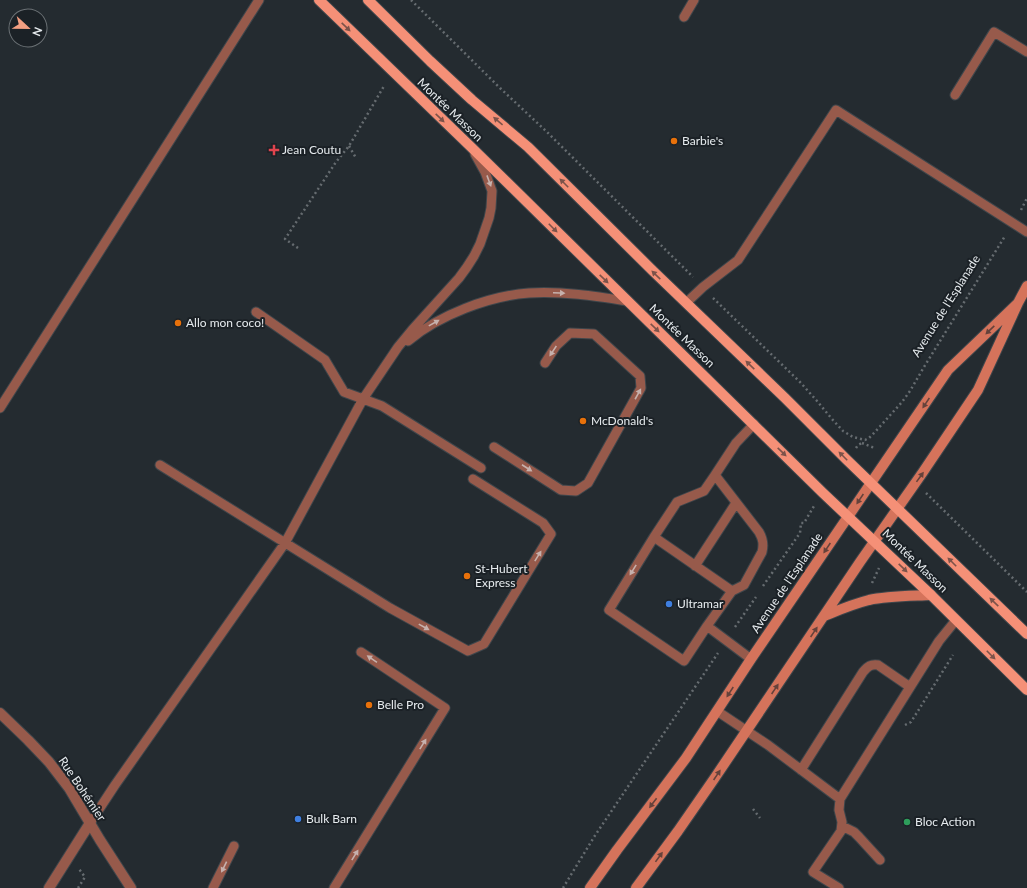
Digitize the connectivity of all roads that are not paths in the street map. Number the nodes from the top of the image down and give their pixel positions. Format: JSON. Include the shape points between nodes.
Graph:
{"nodes":[{"id":1,"x":259,"y":0,"type":"edge"},
{"id":2,"x":319,"y":0,"type":"edge"},
{"id":3,"x":368,"y":0,"type":"edge"},
{"id":4,"x":694,"y":0,"type":"edge"},
{"id":5,"x":684,"y":18,"type":"dead end"},
{"id":6,"x":1027,"y":52,"type":"edge"},
{"id":7,"x":955,"y":95,"type":"dead end"},
{"id":8,"x":470,"y":146,"type":"junction"},
{"id":9,"x":1027,"y":232,"type":"edge"},
{"id":10,"x":1027,"y":286,"type":"edge"},
{"id":11,"x":627,"y":301,"type":"junction"},
{"id":12,"x":686,"y":303,"type":"junction"},
{"id":13,"x":1018,"y":303,"type":"junction"},
{"id":14,"x":256,"y":312,"type":"dead end"},
{"id":15,"x":392,"y":356,"type":"junction"},
{"id":16,"x":545,"y":363,"type":"dead end"},
{"id":17,"x":364,"y":399,"type":"junction"},
{"id":18,"x":0,"y":408,"type":"edge"},
{"id":19,"x":754,"y":424,"type":"junction"},
{"id":20,"x":494,"y":447,"type":"dead end"},
{"id":21,"x":160,"y":465,"type":"dead end"},
{"id":22,"x":481,"y":468,"type":"dead end"},
{"id":23,"x":715,"y":475,"type":"junction"},
{"id":24,"x":473,"y":480,"type":"dead end"},
{"id":25,"x":871,"y":483,"type":"junction"},
{"id":26,"x":736,"y":503,"type":"junction"},
{"id":27,"x":897,"y":509,"type":"junction"},
{"id":28,"x":849,"y":516,"type":"junction"},
{"id":29,"x":654,"y":537,"type":"junction"},
{"id":30,"x":875,"y":541,"type":"junction"},
{"id":31,"x":285,"y":543,"type":"junction"},
{"id":32,"x":695,"y":566,"type":"junction"},
{"id":33,"x":732,"y":590,"type":"junction"},
{"id":34,"x":931,"y":595,"type":"junction"},
{"id":35,"x":824,"y":616,"type":"junction"},
{"id":36,"x":956,"y":620,"type":"junction"},
{"id":37,"x":707,"y":626,"type":"junction"},
{"id":38,"x":1027,"y":634,"type":"edge"},
{"id":39,"x":361,"y":652,"type":"dead end"},
{"id":40,"x":751,"y":659,"type":"junction"},
{"id":41,"x":910,"y":686,"type":"junction"},
{"id":42,"x":1027,"y":690,"type":"edge"},
{"id":43,"x":717,"y":711,"type":"junction"},
{"id":44,"x":0,"y":713,"type":"edge"},
{"id":45,"x":747,"y":731,"type":"junction"},
{"id":46,"x":801,"y":770,"type":"junction"},
{"id":47,"x":840,"y":799,"type":"junction"},
{"id":48,"x":90,"y":823,"type":"junction"},
{"id":49,"x":842,"y":826,"type":"junction"},
{"id":50,"x":234,"y":846,"type":"dead end"},
{"id":51,"x":880,"y":860,"type":"dead end"},
{"id":52,"x":49,"y":888,"type":"edge"},
{"id":53,"x":131,"y":888,"type":"edge"},
{"id":54,"x":214,"y":888,"type":"edge"},
{"id":55,"x":334,"y":888,"type":"edge"},
{"id":56,"x":590,"y":888,"type":"edge"},
{"id":57,"x":636,"y":888,"type":"edge"},
{"id":58,"x":839,"y":888,"type":"edge"}],
"edges":[{"from":1,"to":18,"type":"lane"},
{"from":2,"to":8,"type":"main road","name":"Montée Masson","one_way":true},
{"from":12,"to":3,"type":"main road","name":"Montée Masson","one_way":true,"via":[[528,147],[472,100]]},
{"from":4,"to":5,"type":"lane"},
{"from":6,"to":7,"type":"lane","via":[[994,32]]},
{"from":8,"to":11,"type":"main road","name":"Montée Masson","one_way":true},
{"from":8,"to":15,"type":"lane","one_way":true,"via":[[486,172],[492,191],[491,208],[480,244],[467,267]]},
{"from":9,"to":12,"type":"lane","via":[[836,110],[738,260]]},
{"from":10,"to":13,"type":"street","name":"Avenue de l'Esplanade"},
{"from":15,"to":11,"type":"lane","one_way":true,"via":[[418,333],[443,318],[510,295],[570,294]]},
{"from":11,"to":19,"type":"main road","name":"Montée Masson","one_way":true},
{"from":25,"to":12,"type":"main road","name":"Montée Masson","one_way":true},
{"from":13,"to":25,"type":"street","name":"Avenue de l'Esplanade","one_way":true,"via":[[948,370]]},
{"from":27,"to":13,"type":"street","name":"Avenue de l'Esplanade","one_way":true,"via":[[978,390]]},
{"from":14,"to":17,"type":"lane","via":[[325,360],[344,392]]},
{"from":15,"to":17,"type":"lane"},
{"from":20,"to":16,"type":"lane","one_way":true,"via":[[561,490],[576,491],[588,483],[641,388],[640,376],[594,334],[570,333],[556,346]]},
{"from":17,"to":22,"type":"lane","via":[[382,406]]},
{"from":17,"to":31,"type":"lane"},
{"from":19,"to":23,"type":"lane","via":[[736,443]]},
{"from":19,"to":28,"type":"main road","name":"Montée Masson","one_way":true},
{"from":21,"to":31,"type":"lane"},
{"from":23,"to":26,"type":"lane"},
{"from":23,"to":29,"type":"lane","via":[[704,491],[677,502]]},
{"from":31,"to":24,"type":"lane","one_way":true,"via":[[390,608],[468,652],[484,644],[551,534],[543,523]]},
{"from":25,"to":27,"type":"main road","name":"Montée Masson"},
{"from":25,"to":28,"type":"street","name":"Avenue de l'Esplanade","one_way":true},
{"from":26,"to":32,"type":"lane"},
{"from":26,"to":33,"type":"lane","via":[[761,536],[763,547],[744,585]]},
{"from":27,"to":30,"type":"street","name":"Avenue de l'Esplanade"},
{"from":38,"to":27,"type":"main road","name":"Montée Masson","one_way":true},
{"from":28,"to":30,"type":"main road","name":"Montée Masson"},
{"from":28,"to":40,"type":"street","name":"Avenue de l'Esplanade","one_way":true},
{"from":29,"to":32,"type":"lane"},
{"from":29,"to":37,"type":"lane","one_way":true,"via":[[609,610],[684,661]]},
{"from":30,"to":34,"type":"main road","name":"Montée Masson","one_way":true},
{"from":30,"to":35,"type":"street","name":"Avenue de l'Esplanade"},
{"from":31,"to":48,"type":"lane"},
{"from":32,"to":33,"type":"lane"},
{"from":33,"to":37,"type":"lane"},
{"from":34,"to":35,"type":"street","via":[[870,600]]},
{"from":34,"to":36,"type":"main road","name":"Montée Masson"},
{"from":45,"to":35,"type":"street","name":"Avenue de l'Esplanade","one_way":true},
{"from":36,"to":41,"type":"lane"},
{"from":36,"to":42,"type":"main road","name":"Montée Masson","one_way":true},
{"from":37,"to":40,"type":"lane"},
{"from":55,"to":39,"type":"lane","one_way":true,"via":[[445,708]]},
{"from":40,"to":43,"type":"street","name":"Avenue de l'Esplanade","one_way":true},
{"from":41,"to":46,"type":"lane","via":[[878,665],[867,667]]},
{"from":41,"to":47,"type":"lane"},
{"from":43,"to":45,"type":"lane"},
{"from":43,"to":56,"type":"street","name":"Avenue de l'Esplanade","one_way":true,"via":[[686,758]]},
{"from":44,"to":48,"type":"street","name":"Rue Bohémier","via":[[49,762],[69,788]]},
{"from":45,"to":46,"type":"lane"},
{"from":57,"to":45,"type":"street","name":"Avenue de l'Esplanade","one_way":true},
{"from":46,"to":47,"type":"lane"},
{"from":47,"to":49,"type":"lane"},
{"from":48,"to":52,"type":"street"},
{"from":48,"to":53,"type":"street","name":"Rue Bohémier"},
{"from":49,"to":51,"type":"lane","via":[[854,832]]},
{"from":49,"to":58,"type":"lane","via":[[813,872]]},
{"from":50,"to":54,"type":"lane","one_way":true}]}
